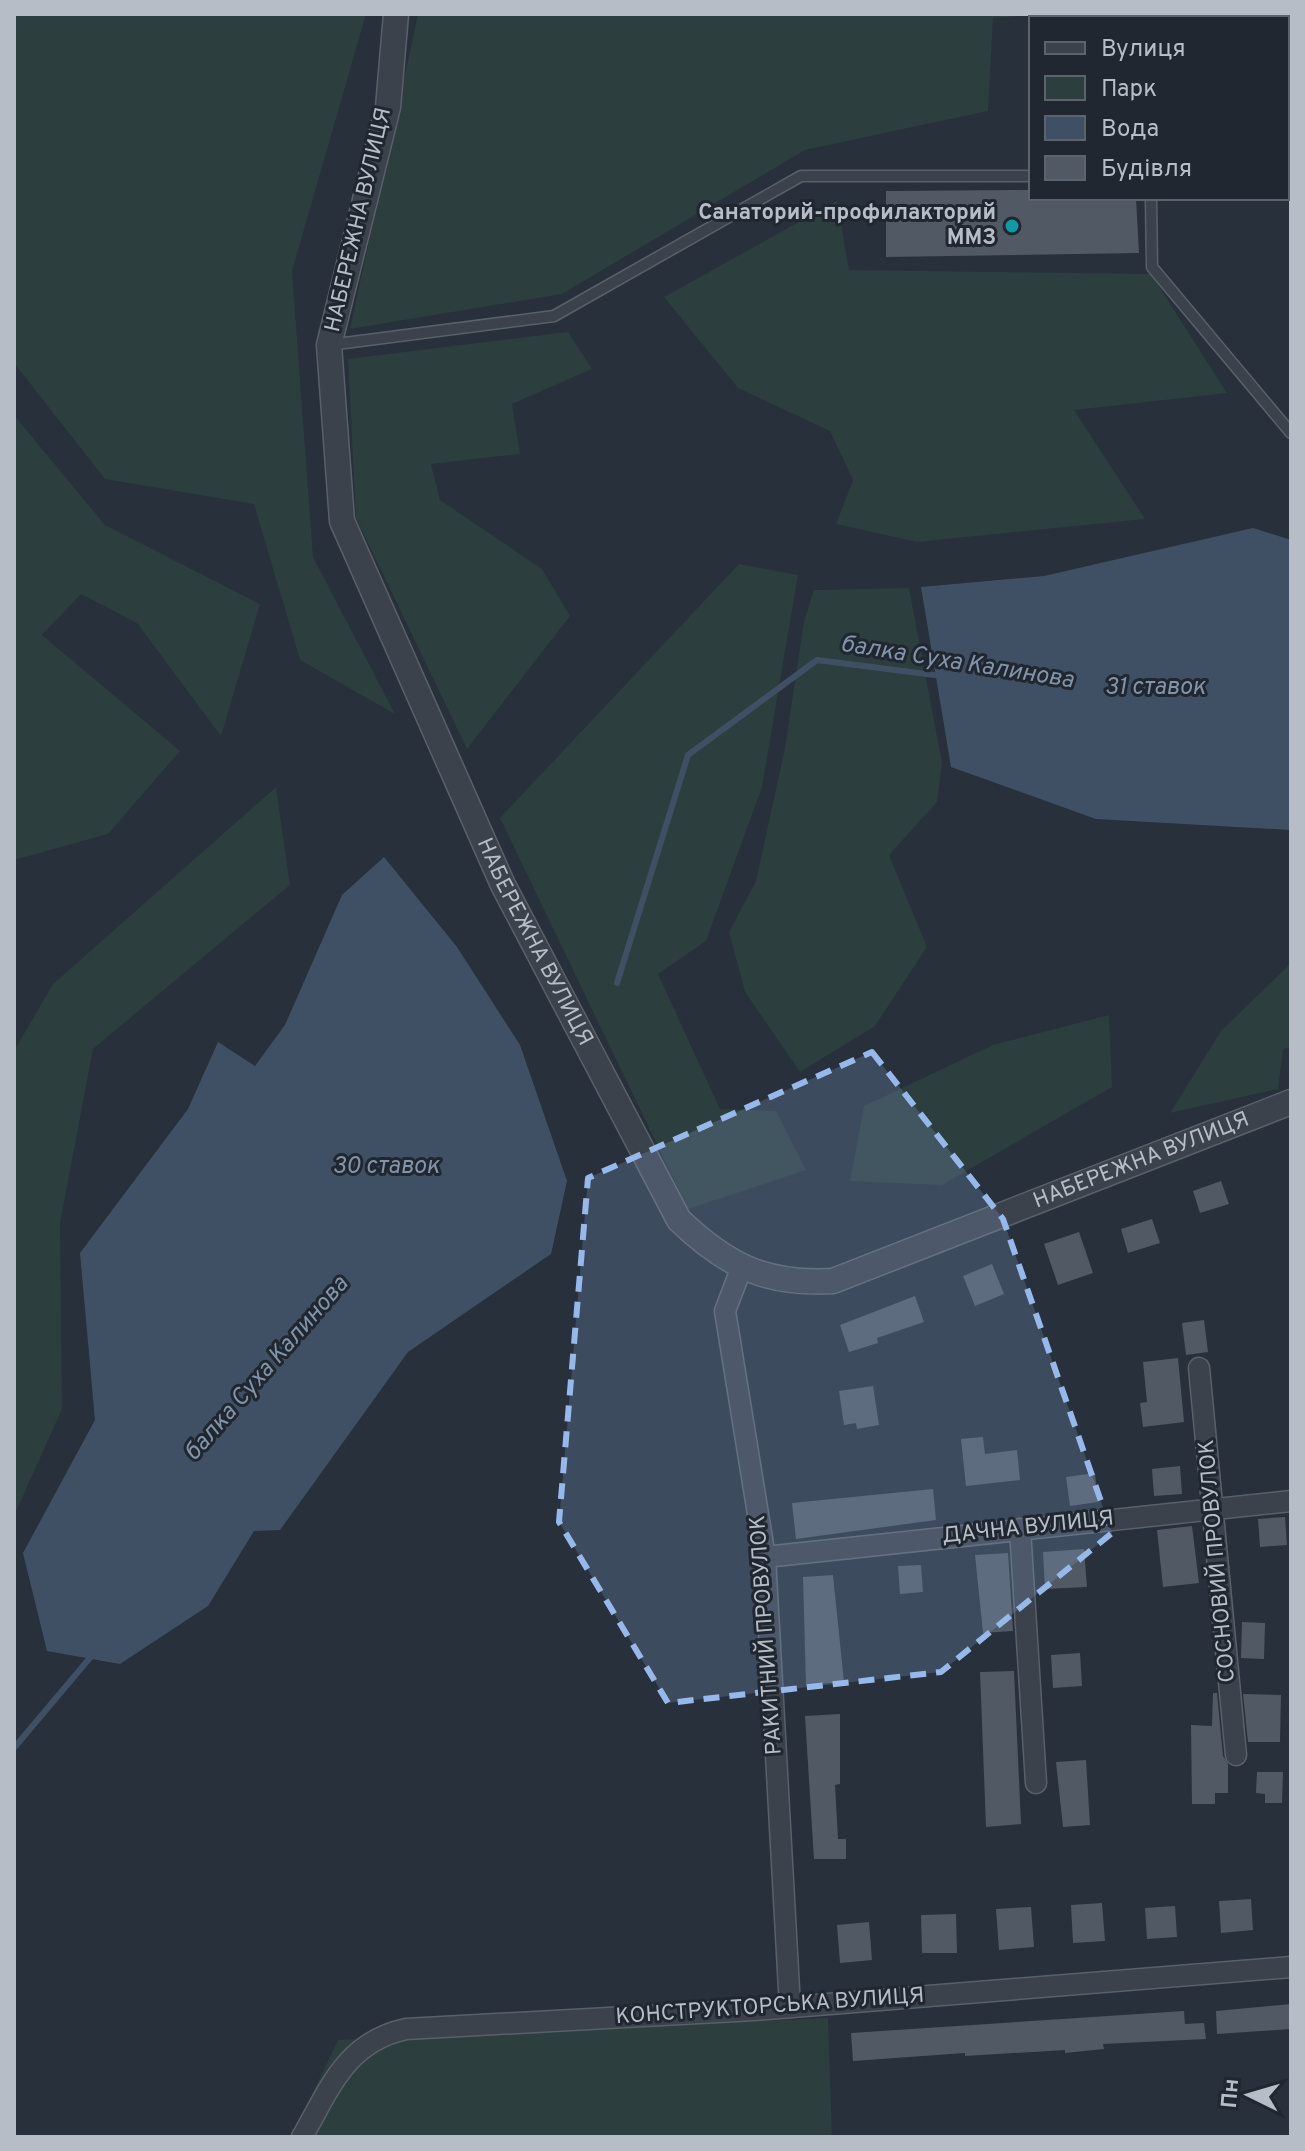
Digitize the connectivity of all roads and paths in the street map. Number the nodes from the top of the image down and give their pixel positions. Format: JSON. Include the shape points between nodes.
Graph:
{"nodes":[{"id":1,"x":396,"y":14,"type":"edge"},
{"id":2,"x":1029,"y":176,"type":"edge"},
{"id":3,"x":1151,"y":200,"type":"edge"},
{"id":4,"x":329,"y":345,"type":"junction"},
{"id":5,"x":1291,"y":433,"type":"edge"},
{"id":6,"x":1291,"y":1102,"type":"edge"},
{"id":7,"x":741,"y":1269,"type":"junction"},
{"id":8,"x":1199,"y":1368,"type":"dead end"},
{"id":9,"x":1291,"y":1501,"type":"edge"},
{"id":10,"x":1215,"y":1507,"type":"junction"},
{"id":11,"x":1020,"y":1529,"type":"junction"},
{"id":12,"x":765,"y":1557,"type":"junction"},
{"id":13,"x":1236,"y":1755,"type":"dead end"},
{"id":14,"x":1036,"y":1783,"type":"dead end"},
{"id":15,"x":1291,"y":1967,"type":"edge"},
{"id":16,"x":790,"y":2007,"type":"junction"},
{"id":17,"x":302,"y":2137,"type":"edge"}],
"edges":[{"from":1,"to":4,"type":"street","name":"НАБЕРЕЖНА ВУЛИЦЯ","via":[[388,107]]},
{"from":2,"to":4,"type":"lane","via":[[801,176],[554,316]]},
{"from":3,"to":5,"type":"lane","via":[[1152,267]]},
{"from":4,"to":7,"type":"street","name":"НАБЕРЕЖНА ВУЛИЦЯ","via":[[342,521],[486,847],[679,1220]]},
{"from":6,"to":7,"type":"street","name":"НАБЕРЕЖНА ВУЛИЦЯ","via":[[853,1275],[813,1282]]},
{"from":7,"to":12,"type":"street","name":"РАКИТНИЙ ПРОВУЛОК","via":[[725,1311]]},
{"from":8,"to":10,"type":"street","name":"СОСНОВИЙ ПРОВУЛОК"},
{"from":9,"to":10,"type":"street","name":"ДАЧНА ВУЛИЦЯ"},
{"from":10,"to":11,"type":"street","name":"ДАЧНА ВУЛИЦЯ"},
{"from":10,"to":13,"type":"street","name":"СОСНОВИЙ ПРОВУЛОК"},
{"from":11,"to":12,"type":"street","name":"ДАЧНА ВУЛИЦЯ"},
{"from":11,"to":14,"type":"street"},
{"from":12,"to":16,"type":"street","name":"РАКИТНИЙ ПРОВУЛОК"},
{"from":15,"to":16,"type":"street","name":"КОНСТРУКТОРСЬКА ВУЛИЦЯ"},
{"from":16,"to":17,"type":"street","name":"КОНСТРУКТОРСЬКА ВУЛИЦЯ","via":[[387,2033],[363,2045],[345,2064]]}]}
